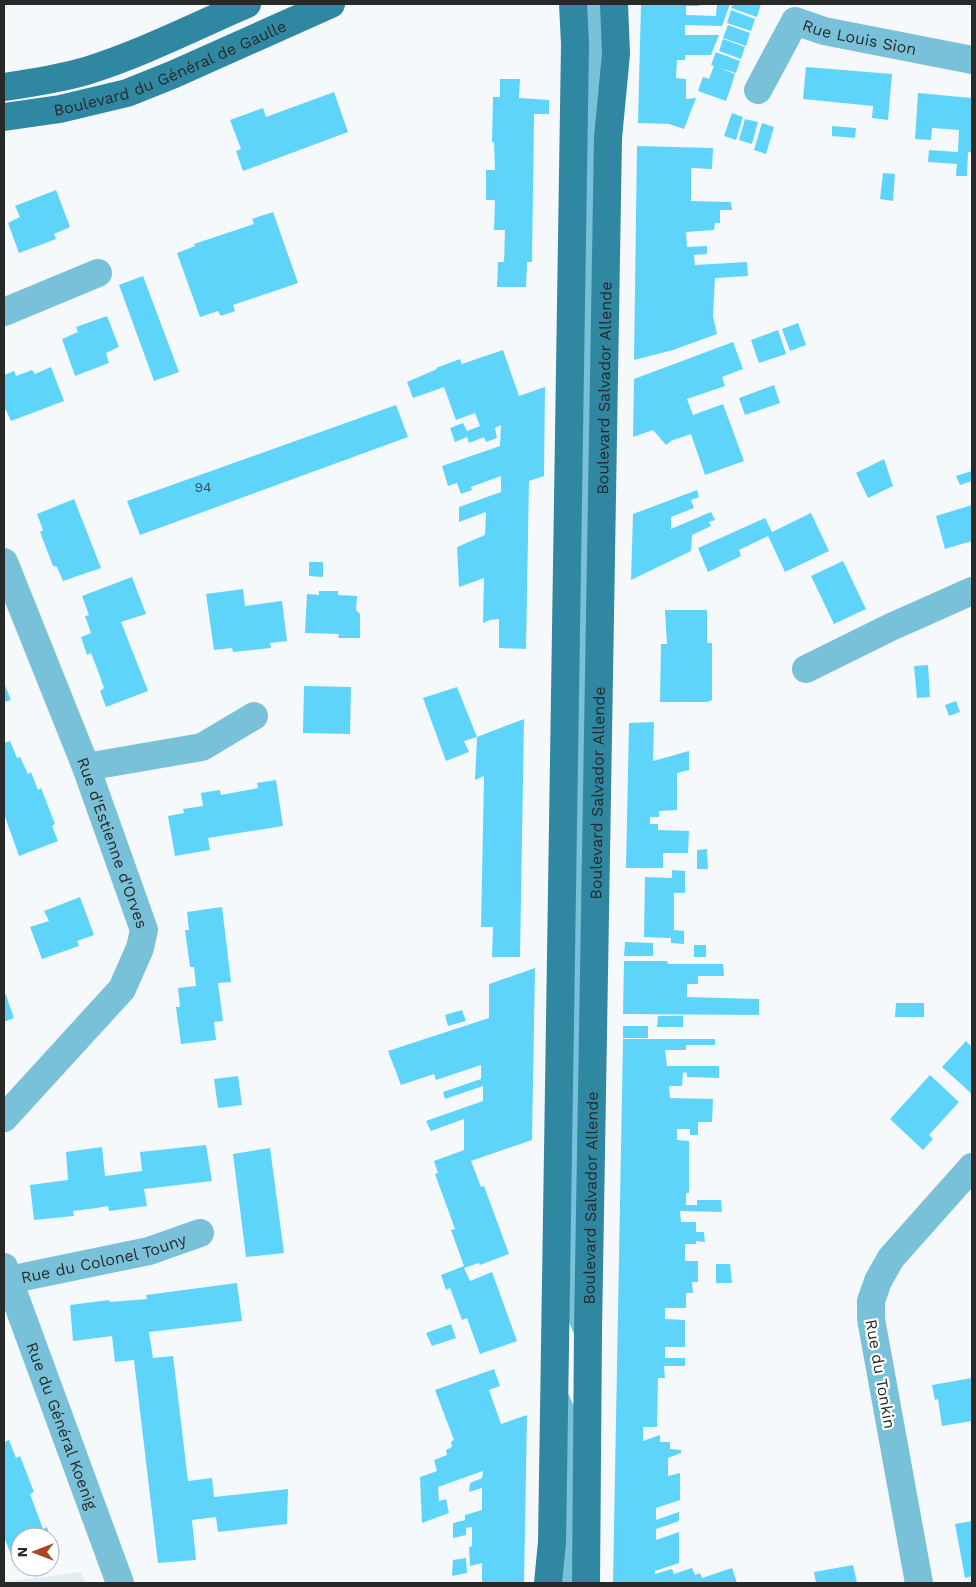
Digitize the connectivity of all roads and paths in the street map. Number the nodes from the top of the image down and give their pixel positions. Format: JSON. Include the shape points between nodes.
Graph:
{"nodes":[{"id":1,"x":248,"y":4,"type":"edge"},
{"id":2,"x":331,"y":4,"type":"edge"},
{"id":3,"x":614,"y":4,"type":"edge"},
{"id":4,"x":578,"y":5,"type":"edge"},
{"id":5,"x":972,"y":60,"type":"edge"},
{"id":6,"x":4,"y":87,"type":"edge"},
{"id":7,"x":758,"y":90,"type":"dead end"},
{"id":8,"x":4,"y":117,"type":"edge"},
{"id":9,"x":98,"y":273,"type":"dead end"},
{"id":10,"x":4,"y":312,"type":"edge"},
{"id":11,"x":4,"y":562,"type":"edge"},
{"id":12,"x":972,"y":591,"type":"edge"},
{"id":13,"x":806,"y":669,"type":"dead end"},
{"id":14,"x":254,"y":716,"type":"dead end"},
{"id":15,"x":86,"y":767,"type":"junction"},
{"id":16,"x":4,"y":1118,"type":"edge"},
{"id":17,"x":972,"y":1167,"type":"edge"},
{"id":18,"x":200,"y":1233,"type":"dead end"},
{"id":19,"x":5,"y":1276,"type":"edge"},
{"id":20,"x":588,"y":1331,"type":"junction"},
{"id":21,"x":555,"y":1398,"type":"junction"},
{"id":22,"x":120,"y":1583,"type":"edge"},
{"id":23,"x":548,"y":1583,"type":"edge"},
{"id":24,"x":568,"y":1583,"type":"edge"},
{"id":25,"x":586,"y":1583,"type":"edge"},
{"id":26,"x":918,"y":1583,"type":"edge"}],
"edges":[{"from":1,"to":6,"type":"main road","name":"Boulevard du Général de Gaulle","via":[[122,59],[84,72]]},
{"from":2,"to":8,"type":"main road","name":"Boulevard du Général de Gaulle","via":[[127,93],[60,109]]},
{"from":3,"to":20,"type":"main road","name":"Boulevard Salvador Allende","via":[[616,54],[608,138]]},
{"from":4,"to":20,"type":"street","via":[[593,55],[572,1294]]},
{"from":4,"to":21,"type":"main road","name":"Boulevard Salvador Allende"},
{"from":5,"to":7,"type":"street","name":"Rue Louis Sion","via":[[824,31],[795,21]]},
{"from":9,"to":10,"type":"street"},
{"from":11,"to":15,"type":"street","name":"Rue d'Estienne d'Orves"},
{"from":12,"to":13,"type":"street"},
{"from":14,"to":15,"type":"street","via":[[202,748]]},
{"from":15,"to":16,"type":"street","name":"Rue d'Estienne d'Orves","via":[[144,930],[140,948],[122,989]]},
{"from":17,"to":26,"type":"street","name":"Rue du Tonkin","via":[[891,1258],[871,1300],[871,1320]]},
{"from":18,"to":19,"type":"street","name":"Rue du Colonel Touny","via":[[149,1251]]},
{"from":19,"to":22,"type":"street","name":"Rue du Général Koenig"},
{"from":20,"to":25,"type":"main road","name":"Boulevard Salvador Allende"},
{"from":21,"to":23,"type":"main road","name":"Boulevard Salvador Allende"},
{"from":21,"to":24,"type":"street","via":[[570,1433]]}]}
